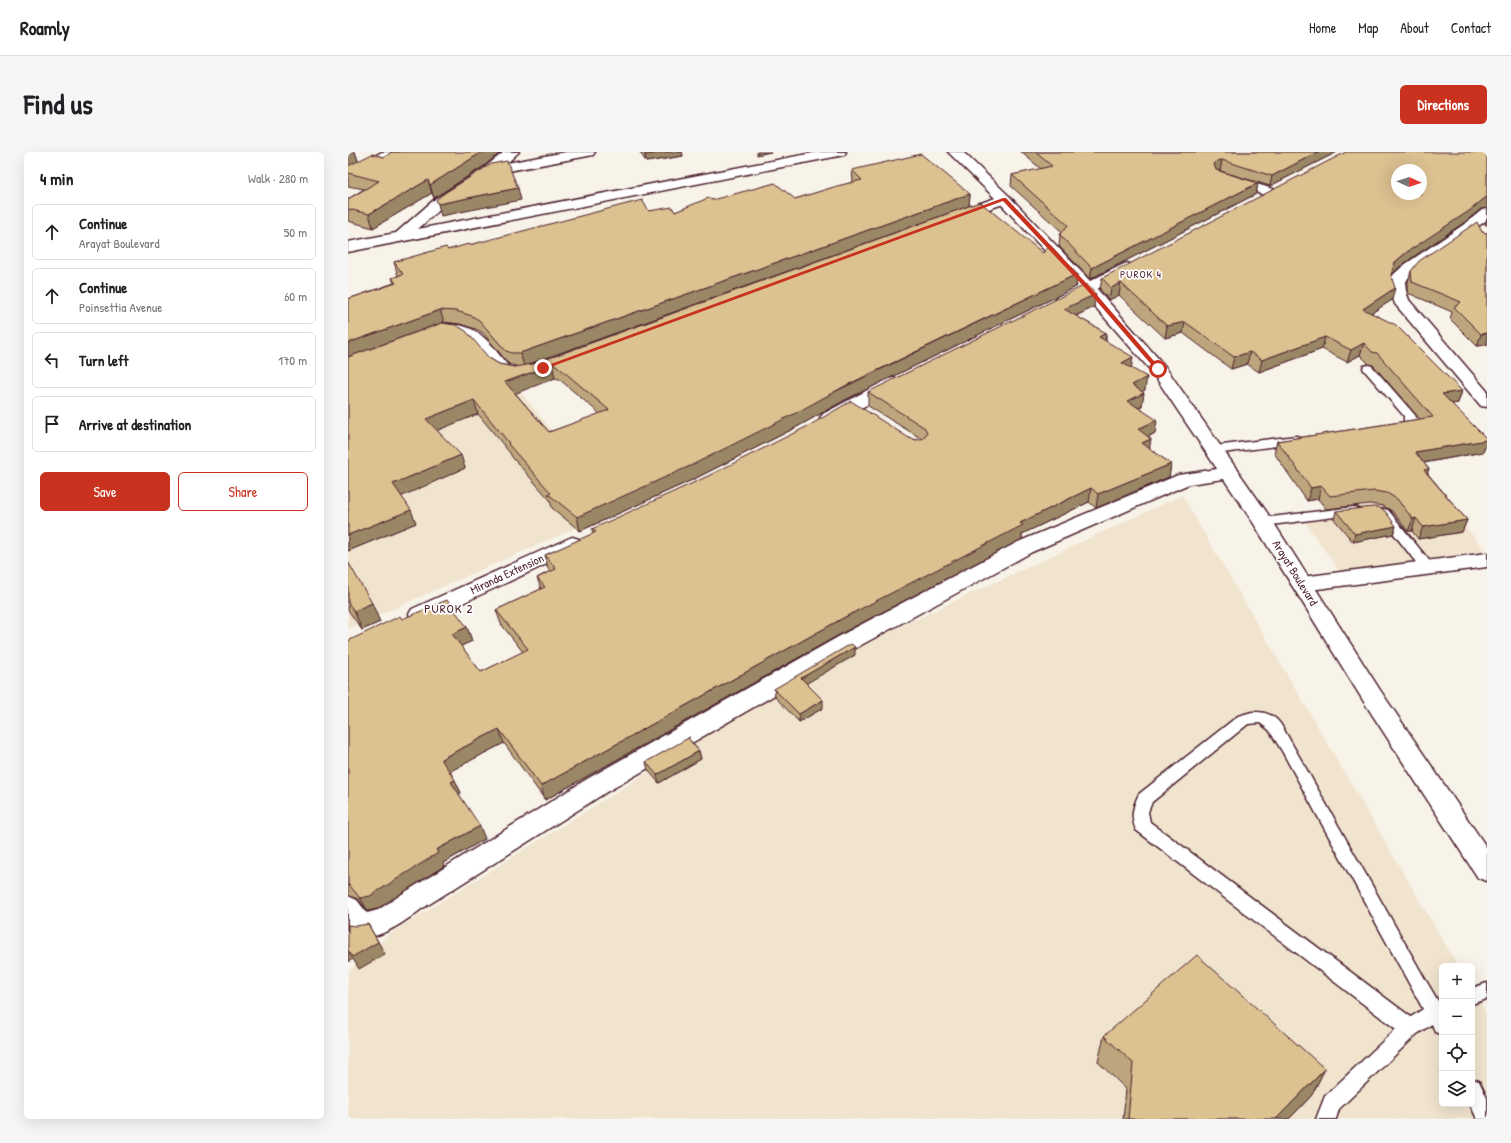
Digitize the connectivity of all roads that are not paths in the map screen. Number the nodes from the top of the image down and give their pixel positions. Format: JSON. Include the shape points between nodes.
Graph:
{"nodes":[{"id":1,"x":392,"y":152,"type":"edge"},
{"id":2,"x":512,"y":152,"type":"edge"},
{"id":3,"x":588,"y":152,"type":"edge"},
{"id":4,"x":839,"y":152,"type":"edge"},
{"id":5,"x":955,"y":152,"type":"edge"},
{"id":6,"x":490,"y":170,"type":"junction"},
{"id":7,"x":348,"y":176,"type":"edge"},
{"id":8,"x":1220,"y":176,"type":"edge"},
{"id":9,"x":1004,"y":199,"type":"junction"},
{"id":10,"x":1250,"y":204,"type":"edge"},
{"id":11,"x":1487,"y":213,"type":"edge"},
{"id":12,"x":945,"y":221,"type":"edge"},
{"id":13,"x":1480,"y":230,"type":"edge"},
{"id":14,"x":401,"y":236,"type":"junction"},
{"id":15,"x":348,"y":247,"type":"edge"},
{"id":16,"x":1144,"y":259,"type":"edge"},
{"id":17,"x":1088,"y":288,"type":"junction"},
{"id":18,"x":1045,"y":309,"type":"edge"},
{"id":19,"x":422,"y":337,"type":"edge"},
{"id":20,"x":1368,"y":368,"type":"dead end"},
{"id":21,"x":537,"y":369,"type":"edge"},
{"id":22,"x":909,"y":376,"type":"edge"},
{"id":23,"x":1487,"y":402,"type":"edge"},
{"id":24,"x":852,"y":405,"type":"junction"},
{"id":25,"x":867,"y":415,"type":"edge"},
{"id":26,"x":817,"y":425,"type":"edge"},
{"id":27,"x":1385,"y":431,"type":"edge"},
{"id":28,"x":1309,"y":438,"type":"edge"},
{"id":29,"x":1215,"y":450,"type":"junction"},
{"id":30,"x":1230,"y":473,"type":"junction"},
{"id":31,"x":1263,"y":522,"type":"junction"},
{"id":32,"x":584,"y":538,"type":"edge"},
{"id":33,"x":1487,"y":560,"type":"edge"},
{"id":34,"x":1427,"y":567,"type":"junction"},
{"id":35,"x":1302,"y":584,"type":"junction"},
{"id":36,"x":405,"y":621,"type":"edge"},
{"id":37,"x":1487,"y":870,"type":"edge"},
{"id":38,"x":348,"y":908,"type":"edge"},
{"id":39,"x":1487,"y":991,"type":"edge"},
{"id":40,"x":1475,"y":995,"type":"edge"},
{"id":41,"x":1439,"y":1014,"type":"edge"},
{"id":42,"x":1439,"y":1015,"type":"edge"},
{"id":43,"x":1410,"y":1028,"type":"junction"},
{"id":44,"x":1475,"y":1094,"type":"edge"},
{"id":45,"x":1326,"y":1119,"type":"edge"},
{"id":46,"x":1487,"y":1119,"type":"edge"}],
"edges":[{"from":1,"to":7,"type":"street"},
{"from":2,"to":6,"type":"street"},
{"from":3,"to":6,"type":"street"},
{"from":4,"to":14,"type":"street","via":[[744,163]]},
{"from":5,"to":9,"type":"street","name":"Arayat Boulevard"},
{"from":6,"to":14,"type":"street","via":[[440,202]]},
{"from":8,"to":10,"type":"street","via":[[1277,190]]},
{"from":9,"to":12,"type":"street"},
{"from":9,"to":17,"type":"street","name":"Arayat Boulevard"},
{"from":11,"to":13,"type":"street"},
{"from":13,"to":23,"type":"street","via":[[1409,268],[1399,278],[1397,287],[1401,301]]},
{"from":14,"to":15,"type":"street"},
{"from":16,"to":17,"type":"street"},
{"from":17,"to":18,"type":"street"},
{"from":17,"to":29,"type":"street","name":"Arayat Boulevard","via":[[1158,369]]},
{"from":19,"to":21,"type":"street","via":[[444,328],[461,329],[472,333],[504,372],[517,375]]},
{"from":20,"to":27,"type":"lane","via":[[1410,416],[1410,424],[1400,429]]},
{"from":22,"to":24,"type":"street"},
{"from":24,"to":25,"type":"street"},
{"from":24,"to":26,"type":"street"},
{"from":28,"to":29,"type":"lane"},
{"from":29,"to":30,"type":"street","name":"Arayat Boulevard"},
{"from":30,"to":31,"type":"street","name":"Arayat Boulevard"},
{"from":30,"to":38,"type":"street","via":[[1184,479],[1025,547],[855,638],[602,782],[411,902],[387,920],[371,926],[360,925]]},
{"from":31,"to":34,"type":"lane","via":[[1366,509],[1379,510],[1387,515]]},
{"from":31,"to":35,"type":"street","name":"Arayat Boulevard"},
{"from":32,"to":36,"type":"street","name":"Miranda Extension"},
{"from":33,"to":34,"type":"street"},
{"from":34,"to":35,"type":"street"},
{"from":35,"to":37,"type":"street","name":"Arayat Boulevard","via":[[1372,696]]},
{"from":39,"to":40,"type":"lane"},
{"from":41,"to":43,"type":"lane","via":[[1419,985],[1287,747],[1272,724],[1264,717],[1254,716],[1243,720],[1145,798],[1140,812],[1142,825]]},
{"from":42,"to":43,"type":"lane"},
{"from":43,"to":45,"type":"lane","via":[[1332,1103]]},
{"from":44,"to":46,"type":"lane"}]}
